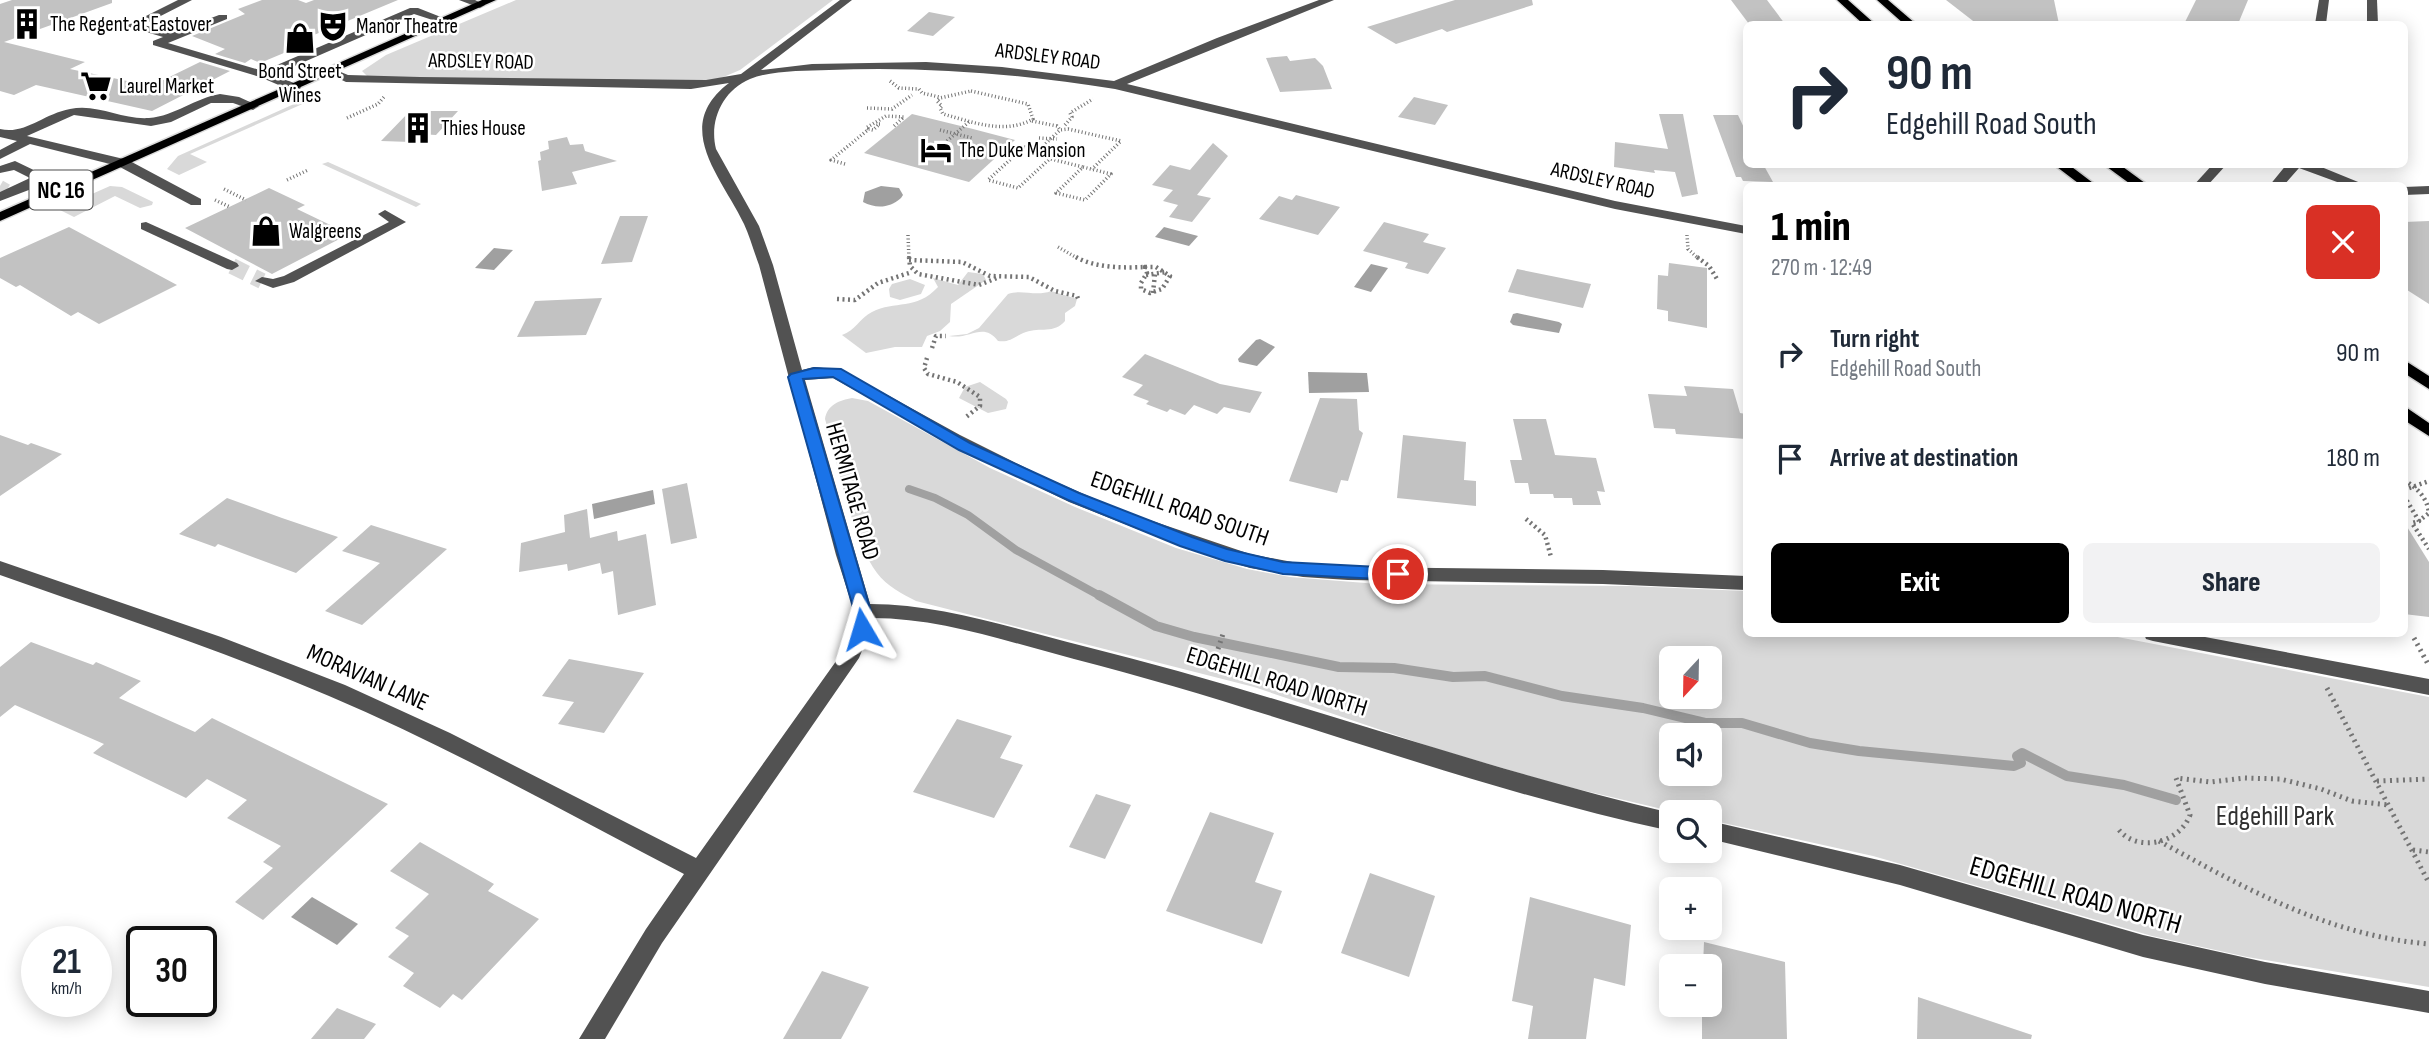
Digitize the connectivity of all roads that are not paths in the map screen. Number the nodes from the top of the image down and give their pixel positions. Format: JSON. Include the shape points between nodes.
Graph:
{"nodes":[{"id":1,"x":187,"y":0,"type":"edge"},
{"id":2,"x":464,"y":0,"type":"edge"},
{"id":3,"x":847,"y":0,"type":"edge"},
{"id":4,"x":1328,"y":0,"type":"edge"},
{"id":5,"x":1842,"y":0,"type":"edge"},
{"id":6,"x":1882,"y":0,"type":"edge"},
{"id":7,"x":2324,"y":0,"type":"edge"},
{"id":8,"x":2372,"y":0,"type":"edge"},
{"id":9,"x":485,"y":3,"type":"edge"},
{"id":10,"x":223,"y":17,"type":"dead end"},
{"id":11,"x":445,"y":21,"type":"junction"},
{"id":12,"x":1865,"y":21,"type":"edge"},
{"id":13,"x":1906,"y":21,"type":"edge"},
{"id":14,"x":2321,"y":21,"type":"edge"},
{"id":15,"x":2373,"y":21,"type":"edge"},
{"id":16,"x":175,"y":36,"type":"junction"},
{"id":17,"x":331,"y":72,"type":"junction"},
{"id":18,"x":264,"y":75,"type":"junction"},
{"id":19,"x":744,"y":76,"type":"junction"},
{"id":20,"x":1115,"y":85,"type":"junction"},
{"id":21,"x":295,"y":88,"type":"junction"},
{"id":22,"x":253,"y":106,"type":"junction"},
{"id":23,"x":0,"y":133,"type":"edge"},
{"id":24,"x":24,"y":138,"type":"junction"},
{"id":25,"x":0,"y":155,"type":"edge"},
{"id":26,"x":123,"y":163,"type":"junction"},
{"id":27,"x":2065,"y":168,"type":"edge"},
{"id":28,"x":2115,"y":168,"type":"edge"},
{"id":29,"x":2217,"y":168,"type":"edge"},
{"id":30,"x":2293,"y":168,"type":"edge"},
{"id":31,"x":2309,"y":168,"type":"edge"},
{"id":32,"x":1,"y":170,"type":"edge"},
{"id":33,"x":2085,"y":182,"type":"edge"},
{"id":34,"x":2137,"y":182,"type":"edge"},
{"id":35,"x":2203,"y":182,"type":"edge"},
{"id":36,"x":2279,"y":182,"type":"edge"},
{"id":37,"x":2350,"y":182,"type":"edge"},
{"id":38,"x":34,"y":183,"type":"junction"},
{"id":39,"x":2429,"y":190,"type":"edge"},
{"id":40,"x":2408,"y":191,"type":"edge"},
{"id":41,"x":58,"y":192,"type":"junction"},
{"id":42,"x":6,"y":193,"type":"edge"},
{"id":43,"x":202,"y":199,"type":"road end"},
{"id":44,"x":385,"y":214,"type":"dead end"},
{"id":45,"x":0,"y":217,"type":"edge"},
{"id":46,"x":146,"y":226,"type":"dead end"},
{"id":47,"x":1743,"y":229,"type":"edge"},
{"id":48,"x":232,"y":266,"type":"tunnel mouth"},
{"id":49,"x":261,"y":281,"type":"tunnel mouth"},
{"id":50,"x":2408,"y":368,"type":"edge"},
{"id":51,"x":796,"y":377,"type":"junction"},
{"id":52,"x":2429,"y":384,"type":"edge"},
{"id":53,"x":2408,"y":414,"type":"edge"},
{"id":54,"x":2428,"y":428,"type":"edge"},
{"id":55,"x":0,"y":568,"type":"edge"},
{"id":56,"x":1743,"y":583,"type":"edge"},
{"id":57,"x":863,"y":611,"type":"junction"},
{"id":58,"x":2169,"y":637,"type":"edge"},
{"id":59,"x":2429,"y":687,"type":"edge"},
{"id":60,"x":1659,"y":818,"type":"edge"},
{"id":61,"x":1722,"y":833,"type":"edge"},
{"id":62,"x":699,"y":872,"type":"junction"},
{"id":63,"x":2429,"y":1002,"type":"edge"},
{"id":64,"x":591,"y":1039,"type":"edge"}],
"edges":[{"from":1,"to":16,"type":"street","via":[[132,26]]},
{"from":2,"to":9,"type":"street"},
{"from":3,"to":19,"type":"street","name":"HERMITAGE ROAD"},
{"from":4,"to":20,"type":"street"},
{"from":5,"to":12,"type":"main road"},
{"from":6,"to":13,"type":"main road"},
{"from":7,"to":14,"type":"street"},
{"from":8,"to":15,"type":"street"},
{"from":9,"to":11,"type":"main road","number":"NC 16"},
{"from":10,"to":16,"type":"street"},
{"from":11,"to":17,"type":"main road","number":"NC 16"},
{"from":11,"to":18,"type":"street","via":[[414,10]]},
{"from":16,"to":18,"type":"street","via":[[157,43]]},
{"from":17,"to":19,"type":"street","name":"ARDSLEY ROAD","via":[[346,78],[420,81],[691,85]]},
{"from":17,"to":21,"type":"main road","number":"NC 16"},
{"from":18,"to":21,"type":"street"},
{"from":19,"to":20,"type":"street","name":"ARDSLEY ROAD","via":[[811,66],[947,67]]},
{"from":19,"to":51,"type":"street","name":"HERMITAGE ROAD","via":[[717,98],[708,141],[752,226]]},
{"from":20,"to":47,"type":"street","name":"ARDSLEY ROAD","via":[[1615,205]]},
{"from":21,"to":22,"type":"main road","number":"NC 16"},
{"from":22,"to":24,"type":"street","via":[[218,96],[150,122],[82,111],[64,113]]},
{"from":22,"to":26,"type":"main road","number":"NC 16"},
{"from":23,"to":24,"type":"street"},
{"from":24,"to":25,"type":"street"},
{"from":24,"to":26,"type":"street"},
{"from":26,"to":41,"type":"main road","number":"NC 16"},
{"from":26,"to":43,"type":"street"},
{"from":27,"to":33,"type":"main road"},
{"from":28,"to":34,"type":"main road"},
{"from":29,"to":35,"type":"street"},
{"from":30,"to":36,"type":"street"},
{"from":31,"to":37,"type":"street"},
{"from":32,"to":38,"type":"street","via":[[15,165],[37,177]]},
{"from":38,"to":41,"type":"street"},
{"from":38,"to":42,"type":"street"},
{"from":39,"to":40,"type":"street"},
{"from":41,"to":45,"type":"main road","number":"NC 16"},
{"from":44,"to":49,"type":"street","via":[[399,222],[289,279],[273,284]]},
{"from":46,"to":48,"type":"street"},
{"from":50,"to":52,"type":"main road"},
{"from":51,"to":56,"type":"street","name":"EDGEHILL ROAD SOUTH","via":[[836,373],[965,446],[1073,496],[1175,538],[1258,563],[1374,574]]},
{"from":51,"to":57,"type":"street","name":"HERMITAGE ROAD"},
{"from":53,"to":54,"type":"main road"},
{"from":55,"to":62,"type":"street","name":"MORAVIAN LANE","via":[[284,668],[399,718]]},
{"from":57,"to":60,"type":"street","name":"EDGEHILL ROAD NORTH","via":[[929,617],[1171,676],[1489,775]]},
{"from":57,"to":62,"type":"street","name":"HERMITAGE ROAD","via":[[862,629],[852,653]]},
{"from":58,"to":59,"type":"street"},
{"from":61,"to":63,"type":"street","name":"EDGEHILL ROAD NORTH","via":[[1900,875],[2143,946]]},
{"from":62,"to":64,"type":"street","name":"HERMITAGE ROAD"}]}
